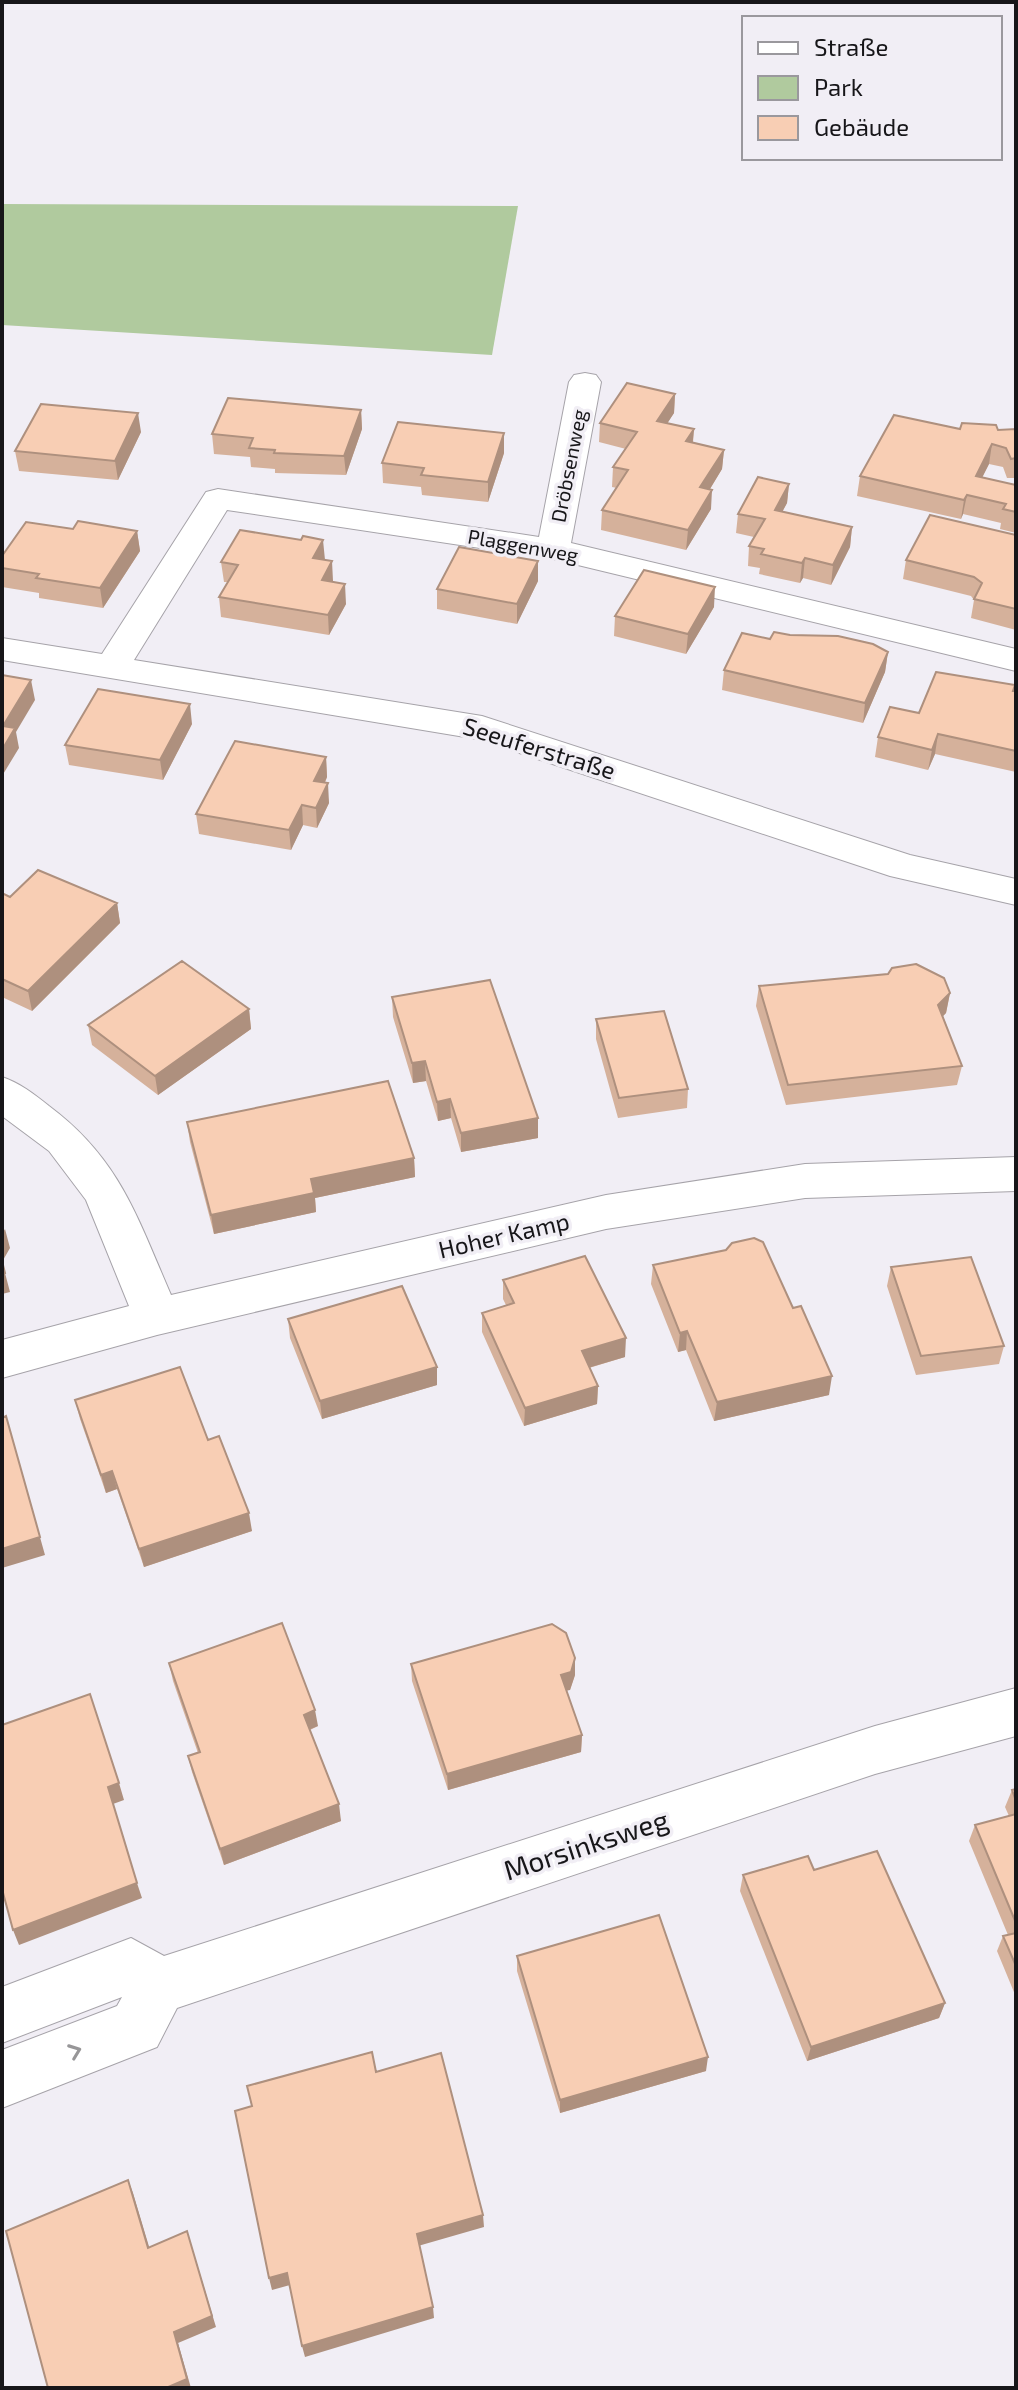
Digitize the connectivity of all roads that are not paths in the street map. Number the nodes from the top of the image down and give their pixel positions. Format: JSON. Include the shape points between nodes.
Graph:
{"nodes":[{"id":1,"x":585,"y":382,"type":"dead end"},
{"id":2,"x":553,"y":549,"type":"junction"},
{"id":3,"x":2,"y":649,"type":"edge"},
{"id":4,"x":1016,"y":660,"type":"edge"},
{"id":5,"x":112,"y":666,"type":"junction"},
{"id":6,"x":1016,"y":892,"type":"edge"},
{"id":7,"x":2,"y":1093,"type":"edge"},
{"id":8,"x":1016,"y":1174,"type":"edge"},
{"id":9,"x":157,"y":1317,"type":"junction"},
{"id":10,"x":2,"y":1359,"type":"edge"},
{"id":11,"x":1016,"y":1712,"type":"edge"},
{"id":12,"x":158,"y":1986,"type":"junction"},
{"id":13,"x":2,"y":2015,"type":"edge"},
{"id":14,"x":2,"y":2079,"type":"edge"}],
"edges":[{"from":1,"to":2,"type":"street","name":"Dröbsenweg"},
{"from":2,"to":4,"type":"street","name":"Plaggenweg"},
{"from":2,"to":5,"type":"street","name":"Plaggenweg","via":[[218,499]]},
{"from":3,"to":5,"type":"street","name":"Seeuferstraße"},
{"from":5,"to":6,"type":"street","name":"Seeuferstraße","via":[[482,728],[904,867]]},
{"from":7,"to":9,"type":"street","via":[[64,1140],[105,1193]]},
{"from":8,"to":9,"type":"street","name":"Hoher Kamp","via":[[805,1181],[606,1212]]},
{"from":9,"to":10,"type":"street","name":"Hoher Kamp"},
{"from":11,"to":12,"type":"street","name":"Morsinksweg","via":[[875,1750]]},
{"from":12,"to":13,"type":"street","via":[[131,1966]]},
{"from":14,"to":12,"type":"street","one_way":true,"via":[[137,2027]]}]}
